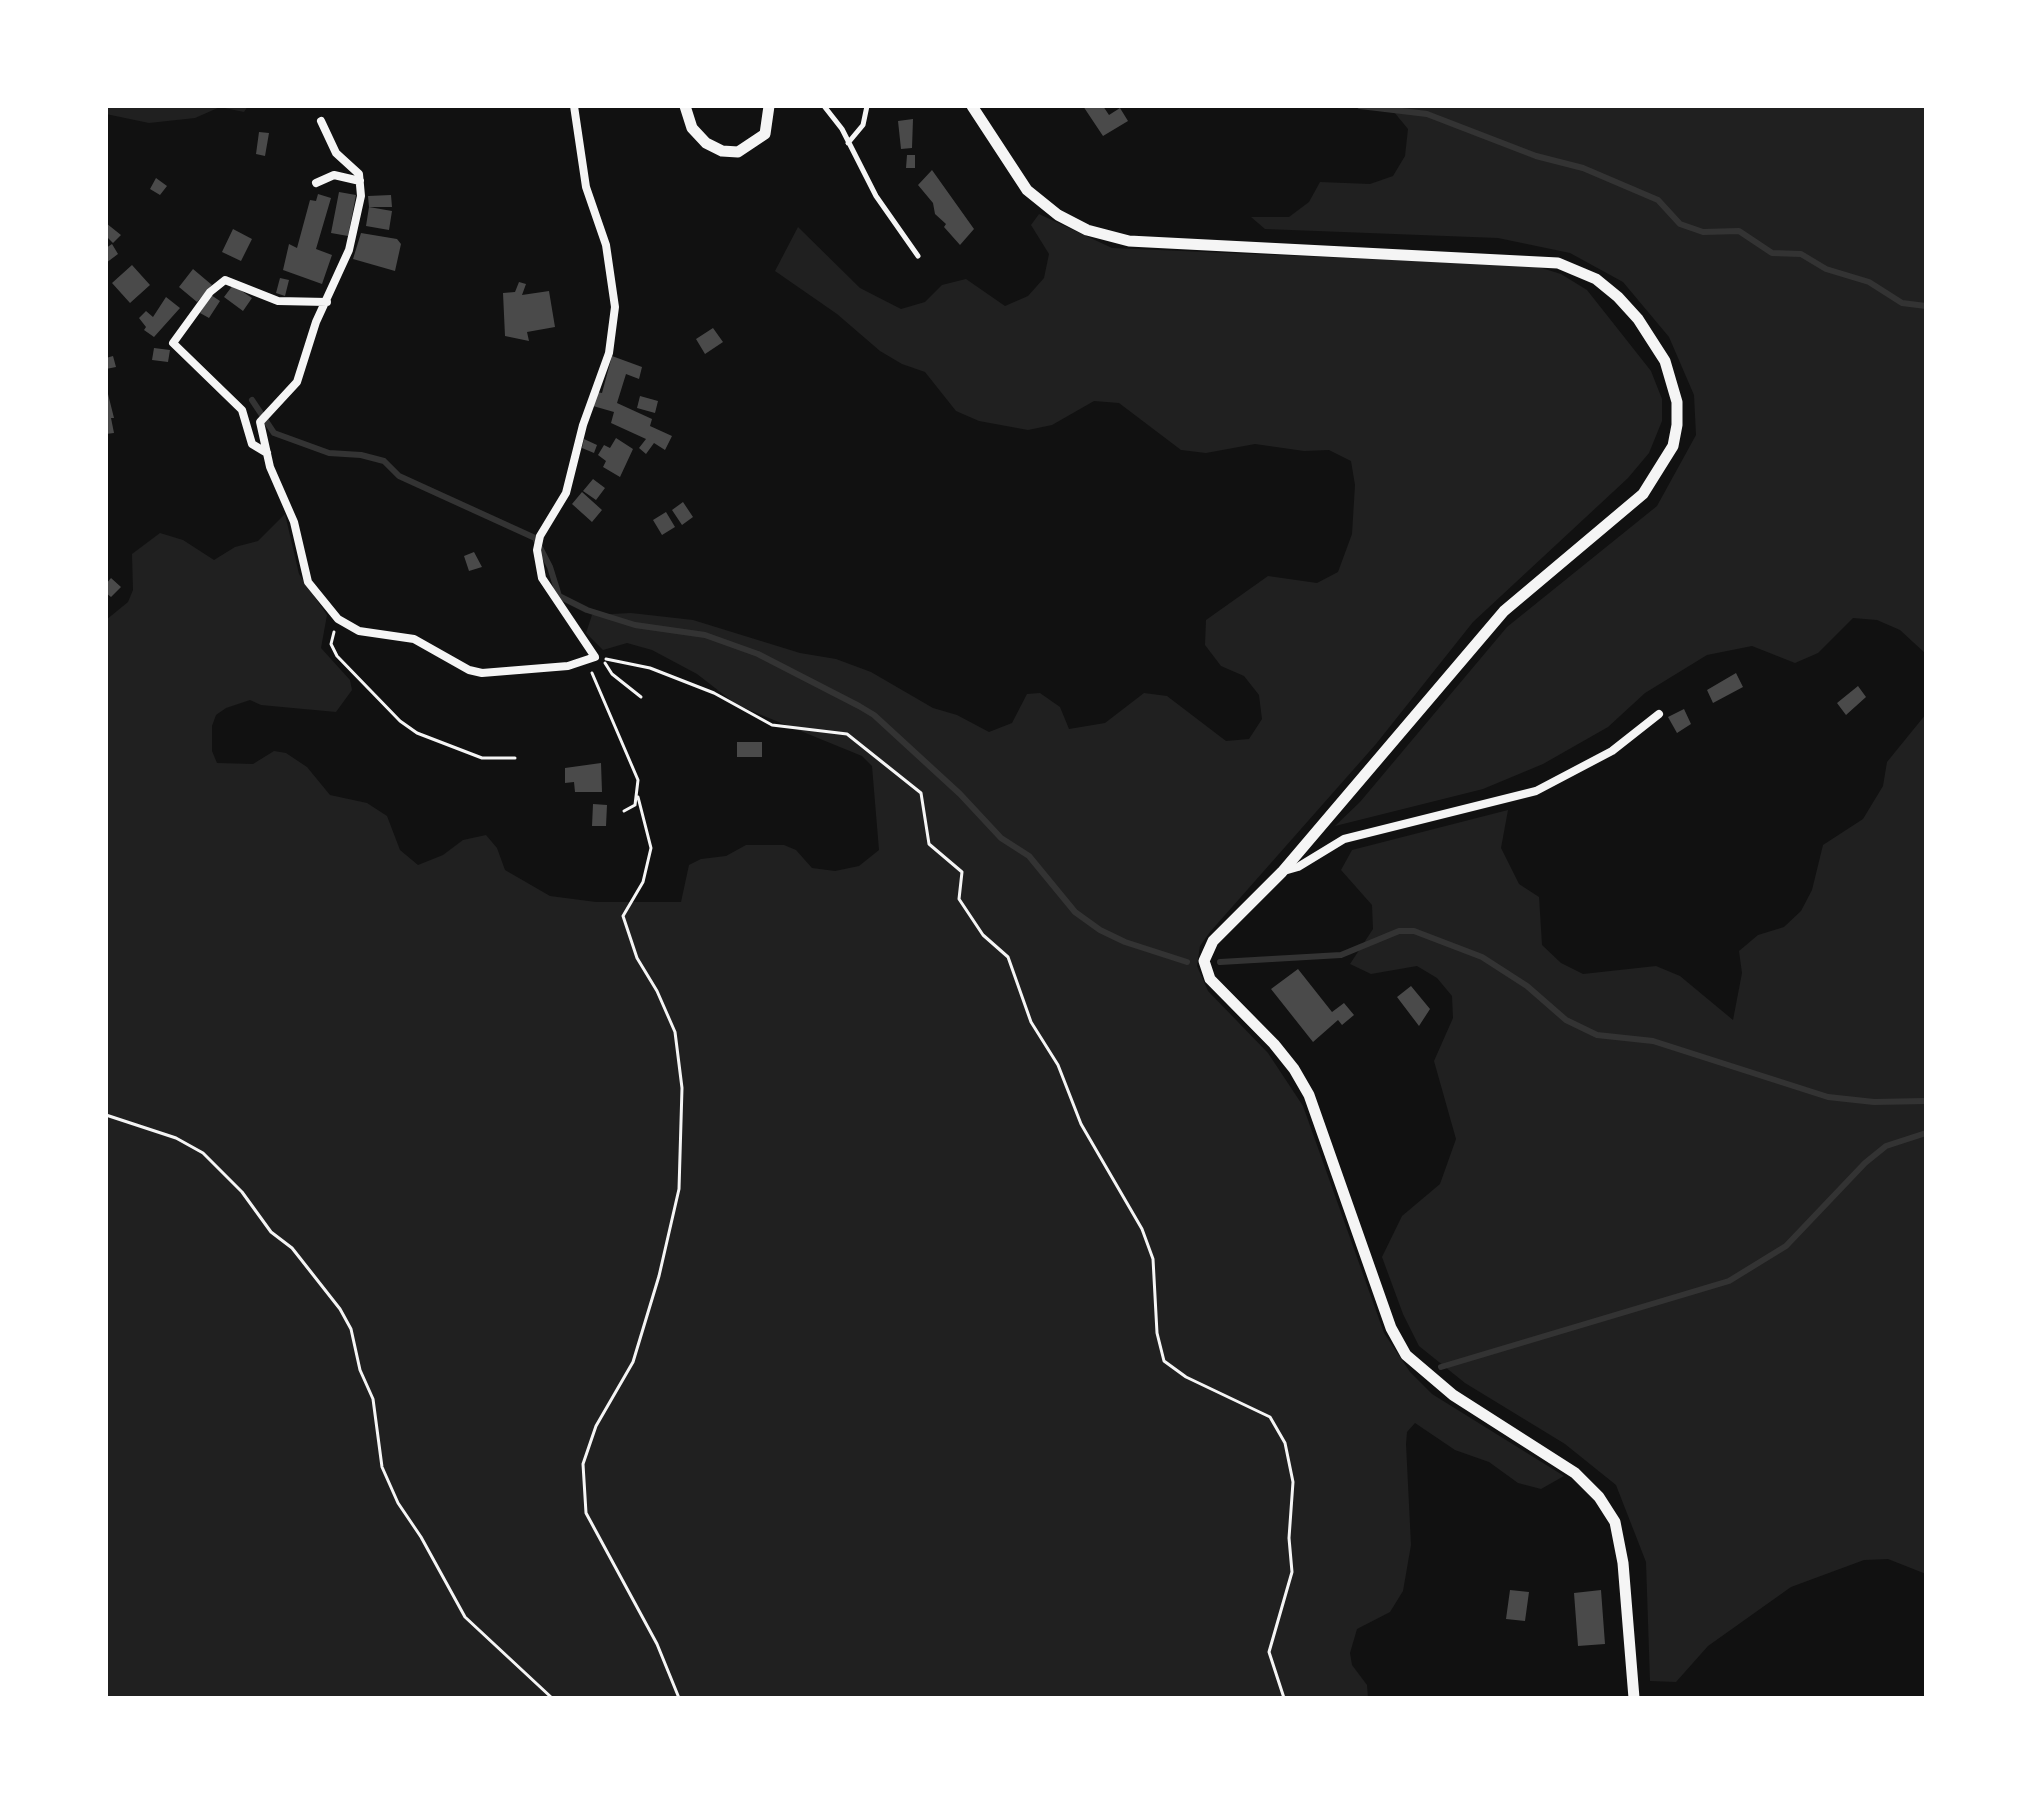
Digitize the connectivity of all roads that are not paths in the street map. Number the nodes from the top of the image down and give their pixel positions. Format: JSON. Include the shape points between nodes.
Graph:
{"nodes":[{"id":1,"x":574,"y":106,"type":"edge"},
{"id":2,"x":685,"y":106,"type":"edge"},
{"id":3,"x":769,"y":106,"type":"edge"},
{"id":4,"x":824,"y":106,"type":"edge"},
{"id":5,"x":867,"y":106,"type":"edge"},
{"id":6,"x":972,"y":106,"type":"edge"},
{"id":7,"x":321,"y":121,"type":"dead end"},
{"id":8,"x":848,"y":143,"type":"junction"},
{"id":9,"x":360,"y":181,"type":"junction"},
{"id":10,"x":316,"y":183,"type":"dead end"},
{"id":11,"x":918,"y":256,"type":"dead end"},
{"id":12,"x":327,"y":302,"type":"junction"},
{"id":13,"x":267,"y":453,"type":"junction"},
{"id":14,"x":1659,"y":714,"type":"dead end"},
{"id":15,"x":1282,"y":872,"type":"junction"},
{"id":16,"x":1634,"y":1698,"type":"edge"}],
"edges":[{"from":1,"to":13,"type":"street","via":[[586,187],[606,245],[615,307],[609,353],[566,493],[537,550],[542,578],[595,657],[568,666],[482,673],[414,639],[359,631],[338,619],[308,582],[294,522]]},
{"from":2,"to":3,"type":"street","via":[[692,128],[706,143],[738,152],[765,134]]},
{"from":4,"to":8,"type":"lane"},
{"from":5,"to":8,"type":"lane","via":[[863,125]]},
{"from":6,"to":15,"type":"street","via":[[1027,190],[1087,230],[1129,241],[1558,263],[1596,279],[1618,297],[1665,361],[1677,402],[1677,425],[1668,457],[1643,494],[1504,611]]},
{"from":7,"to":9,"type":"street","via":[[336,153]]},
{"from":8,"to":11,"type":"lane","via":[[876,196]]},
{"from":9,"to":10,"type":"street","via":[[334,175]]},
{"from":9,"to":12,"type":"street","via":[[349,250]]},
{"from":12,"to":13,"type":"street","via":[[297,382],[260,422]]},
{"from":12,"to":13,"type":"street","via":[[278,301],[225,280],[173,343],[242,410],[252,444]]},
{"from":14,"to":15,"type":"street","via":[[1612,751],[1536,791],[1344,839]]},
{"from":15,"to":16,"type":"street","via":[[1213,941],[1204,968],[1281,1052],[1309,1095],[1391,1328],[1406,1355],[1453,1395],[1575,1473],[1615,1522]]}]}
